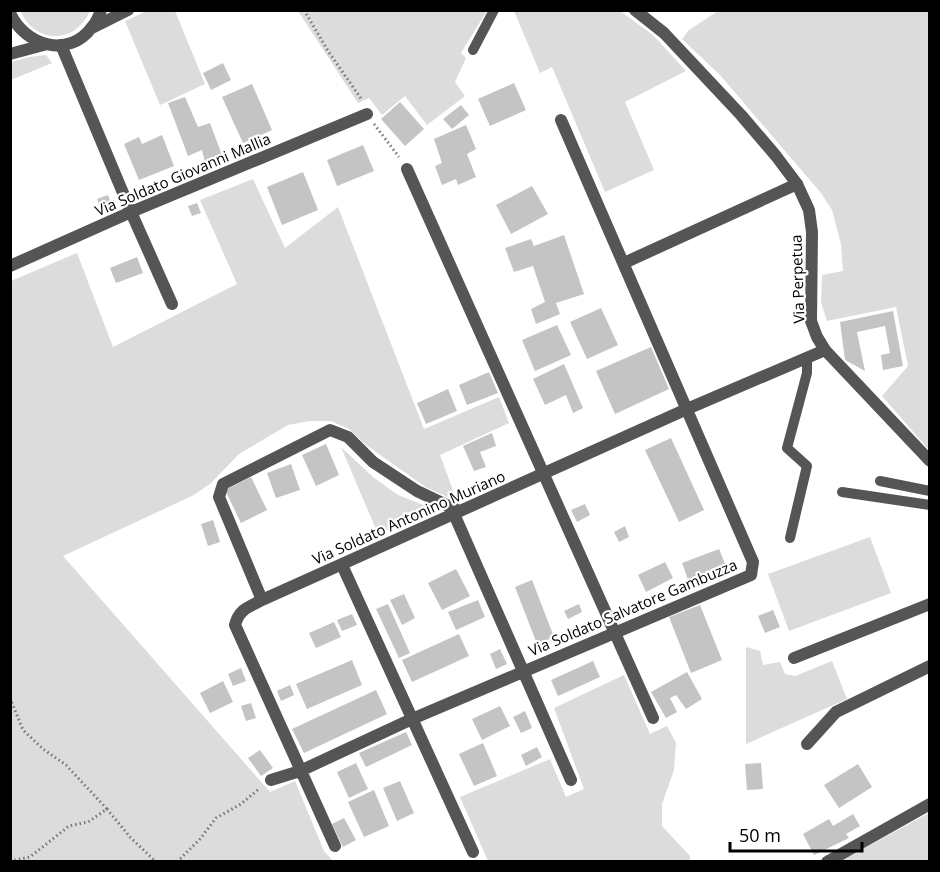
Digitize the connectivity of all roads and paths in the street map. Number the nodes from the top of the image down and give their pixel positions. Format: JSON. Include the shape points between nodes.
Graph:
{"nodes":[{"id":1,"x":102,"y":10,"type":"edge"},
{"id":2,"x":128,"y":10,"type":"edge"},
{"id":3,"x":304,"y":10,"type":"edge"},
{"id":4,"x":494,"y":10,"type":"edge"},
{"id":5,"x":635,"y":10,"type":"edge"},
{"id":6,"x":11,"y":14,"type":"edge"},
{"id":7,"x":92,"y":28,"type":"junction"},
{"id":8,"x":47,"y":44,"type":"junction"},
{"id":9,"x":61,"y":45,"type":"junction"},
{"id":10,"x":473,"y":50,"type":"dead end"},
{"id":11,"x":10,"y":54,"type":"edge"},
{"id":12,"x":367,"y":114,"type":"junction"},
{"id":13,"x":561,"y":120,"type":"dead end"},
{"id":14,"x":407,"y":169,"type":"joint"},
{"id":15,"x":797,"y":184,"type":"junction"},
{"id":16,"x":131,"y":212,"type":"junction"},
{"id":17,"x":624,"y":263,"type":"junction"},
{"id":18,"x":10,"y":266,"type":"edge"},
{"id":19,"x":172,"y":304,"type":"dead end"},
{"id":20,"x":825,"y":350,"type":"junction"},
{"id":21,"x":807,"y":358,"type":"junction"},
{"id":22,"x":687,"y":409,"type":"junction"},
{"id":23,"x":930,"y":462,"type":"edge"},
{"id":24,"x":544,"y":473,"type":"junction"},
{"id":25,"x":880,"y":481,"type":"dead end"},
{"id":26,"x":930,"y":491,"type":"edge"},
{"id":27,"x":842,"y":492,"type":"dead end"},
{"id":28,"x":930,"y":505,"type":"edge"},
{"id":29,"x":456,"y":513,"type":"junction"},
{"id":30,"x":790,"y":538,"type":"dead end"},
{"id":31,"x":342,"y":565,"type":"junction"},
{"id":32,"x":262,"y":600,"type":"junction"},
{"id":33,"x":930,"y":604,"type":"edge"},
{"id":34,"x":615,"y":632,"type":"junction"},
{"id":35,"x":794,"y":658,"type":"dead end"},
{"id":36,"x":930,"y":666,"type":"edge"},
{"id":37,"x":523,"y":672,"type":"junction"},
{"id":38,"x":10,"y":698,"type":"edge"},
{"id":39,"x":653,"y":718,"type":"dead end"},
{"id":40,"x":412,"y":719,"type":"junction"},
{"id":41,"x":807,"y":744,"type":"dead end"},
{"id":42,"x":300,"y":771,"type":"junction"},
{"id":43,"x":271,"y":780,"type":"joint"},
{"id":44,"x":571,"y":780,"type":"dead end"},
{"id":45,"x":930,"y":804,"type":"edge"},
{"id":46,"x":107,"y":809,"type":"junction"},
{"id":47,"x":335,"y":846,"type":"dead end"},
{"id":48,"x":473,"y":852,"type":"dead end"},
{"id":49,"x":10,"y":861,"type":"edge"},
{"id":50,"x":156,"y":861,"type":"edge"},
{"id":51,"x":177,"y":861,"type":"edge"},
{"id":52,"x":827,"y":861,"type":"edge"}],
"edges":[{"from":1,"to":7,"type":"street"},
{"from":2,"to":7,"type":"street"},
{"from":3,"to":12,"type":"path","via":[[361,98]]},
{"from":4,"to":10,"type":"lane"},
{"from":5,"to":15,"type":"street","name":"Via Perpetua","via":[[664,33],[741,115]]},
{"from":6,"to":8,"type":"street","via":[[25,34]]},
{"from":7,"to":9,"type":"street","via":[[73,42]]},
{"from":8,"to":9,"type":"street"},
{"from":8,"to":11,"type":"street"},
{"from":9,"to":16,"type":"street"},
{"from":12,"to":14,"type":"path"},
{"from":12,"to":16,"type":"street","name":"Via Soldato Giovanni Mallia"},
{"from":13,"to":17,"type":"street","name":"Via Soldato Salvatore Gambuzza"},
{"from":14,"to":24,"type":"street"},
{"from":15,"to":17,"type":"street"},
{"from":15,"to":20,"type":"street","name":"Via Perpetua","via":[[809,210],[812,232],[811,321]]},
{"from":16,"to":18,"type":"street","name":"Via Soldato Giovanni Mallia"},
{"from":16,"to":19,"type":"street"},
{"from":17,"to":22,"type":"street","name":"Via Soldato Salvatore Gambuzza"},
{"from":20,"to":21,"type":"street","name":"Via Soldato Antonino Muriano"},
{"from":20,"to":23,"type":"street","name":"Via Perpetua"},
{"from":21,"to":22,"type":"street","name":"Via Soldato Antonino Muriano"},
{"from":21,"to":30,"type":"lane","via":[[807,373],[787,448],[807,466]]},
{"from":22,"to":24,"type":"street","name":"Via Soldato Antonino Muriano"},
{"from":22,"to":34,"type":"street","name":"Via Soldato Salvatore Gambuzza","via":[[753,562],[751,575]]},
{"from":24,"to":29,"type":"street","name":"Via Soldato Antonino Muriano"},
{"from":24,"to":34,"type":"street"},
{"from":25,"to":26,"type":"lane"},
{"from":27,"to":28,"type":"lane"},
{"from":29,"to":31,"type":"street","name":"Via Soldato Antonino Muriano"},
{"from":29,"to":32,"type":"street","via":[[373,462],[348,437],[330,430],[223,484],[219,497]]},
{"from":29,"to":37,"type":"street"},
{"from":31,"to":32,"type":"street","name":"Via Soldato Antonino Muriano"},
{"from":31,"to":40,"type":"street"},
{"from":32,"to":42,"type":"street","name":"Via Soldato Antonino Muriano","via":[[244,610],[235,625]]},
{"from":33,"to":35,"type":"street"},
{"from":34,"to":37,"type":"street","name":"Via Soldato Salvatore Gambuzza"},
{"from":34,"to":39,"type":"street"},
{"from":36,"to":41,"type":"street","via":[[836,712]]},
{"from":37,"to":40,"type":"street","name":"Via Soldato Salvatore Gambuzza"},
{"from":37,"to":44,"type":"street"},
{"from":38,"to":46,"type":"path","via":[[23,730],[66,765]]},
{"from":40,"to":42,"type":"street","name":"Via Soldato Salvatore Gambuzza"},
{"from":40,"to":48,"type":"street"},
{"from":42,"to":43,"type":"street","name":"Via Soldato Salvatore Gambuzza"},
{"from":42,"to":47,"type":"street","name":"Via Soldato Antonino Muriano"},
{"from":43,"to":51,"type":"path","via":[[216,818]]},
{"from":45,"to":52,"type":"street"},
{"from":46,"to":49,"type":"path","via":[[88,822],[69,826],[30,857]]},
{"from":46,"to":50,"type":"path"}]}
